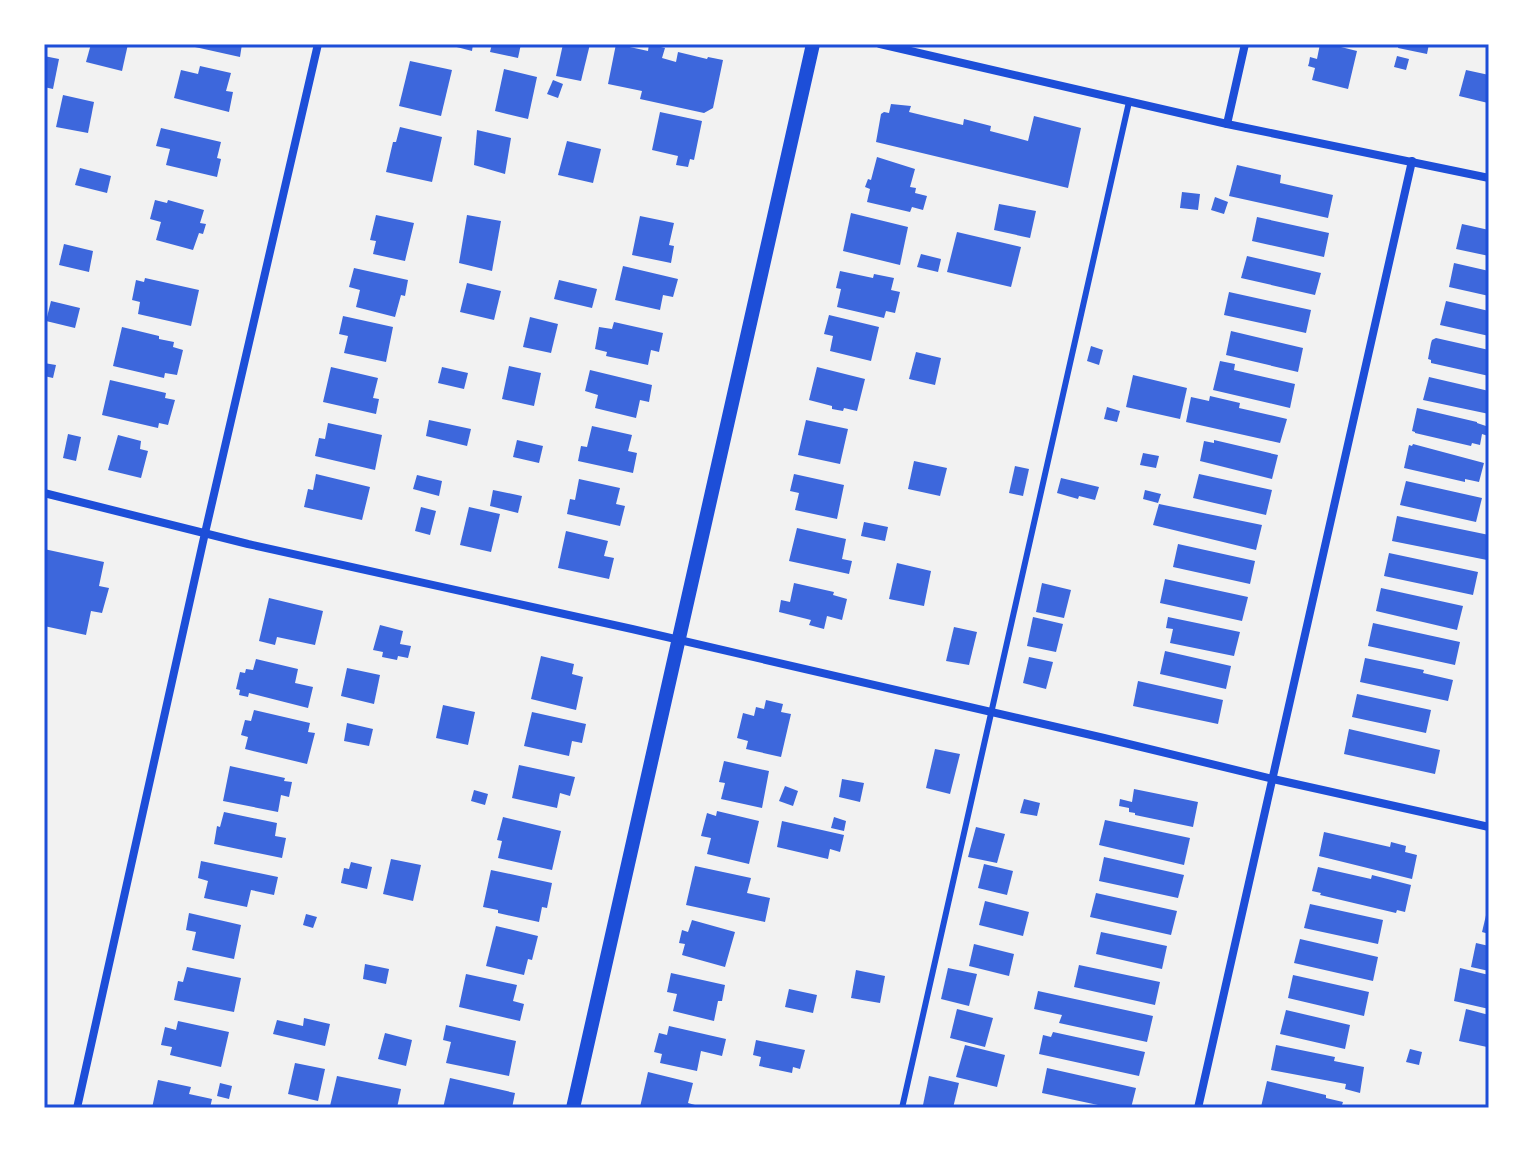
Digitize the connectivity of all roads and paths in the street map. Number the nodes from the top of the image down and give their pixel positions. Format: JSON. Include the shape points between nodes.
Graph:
{"nodes":[{"id":1,"x":318,"y":44,"type":"edge"},
{"id":2,"x":813,"y":44,"type":"edge"},
{"id":3,"x":880,"y":44,"type":"edge"},
{"id":4,"x":1245,"y":44,"type":"edge"},
{"id":5,"x":1129,"y":102,"type":"junction"},
{"id":6,"x":1227,"y":124,"type":"junction"},
{"id":7,"x":1412,"y":161,"type":"junction"},
{"id":8,"x":1489,"y":178,"type":"edge"},
{"id":9,"x":44,"y":493,"type":"edge"},
{"id":10,"x":205,"y":533,"type":"junction"},
{"id":11,"x":677,"y":640,"type":"junction"},
{"id":12,"x":990,"y":712,"type":"junction"},
{"id":13,"x":1273,"y":779,"type":"junction"},
{"id":14,"x":1489,"y":827,"type":"edge"},
{"id":15,"x":77,"y":1108,"type":"edge"},
{"id":16,"x":573,"y":1108,"type":"edge"},
{"id":17,"x":902,"y":1108,"type":"edge"},
{"id":18,"x":1198,"y":1108,"type":"edge"}],
"edges":[{"from":1,"to":10,"type":"street"},
{"from":2,"to":11,"type":"street"},
{"from":3,"to":5,"type":"street"},
{"from":4,"to":6,"type":"street"},
{"from":5,"to":6,"type":"street"},
{"from":5,"to":12,"type":"lane"},
{"from":6,"to":7,"type":"street"},
{"from":7,"to":8,"type":"street"},
{"from":7,"to":13,"type":"street"},
{"from":9,"to":10,"type":"street"},
{"from":10,"to":11,"type":"street"},
{"from":10,"to":15,"type":"street"},
{"from":11,"to":12,"type":"street"},
{"from":11,"to":16,"type":"street"},
{"from":12,"to":13,"type":"street"},
{"from":12,"to":17,"type":"lane"},
{"from":13,"to":14,"type":"street"},
{"from":13,"to":18,"type":"street"}]}
